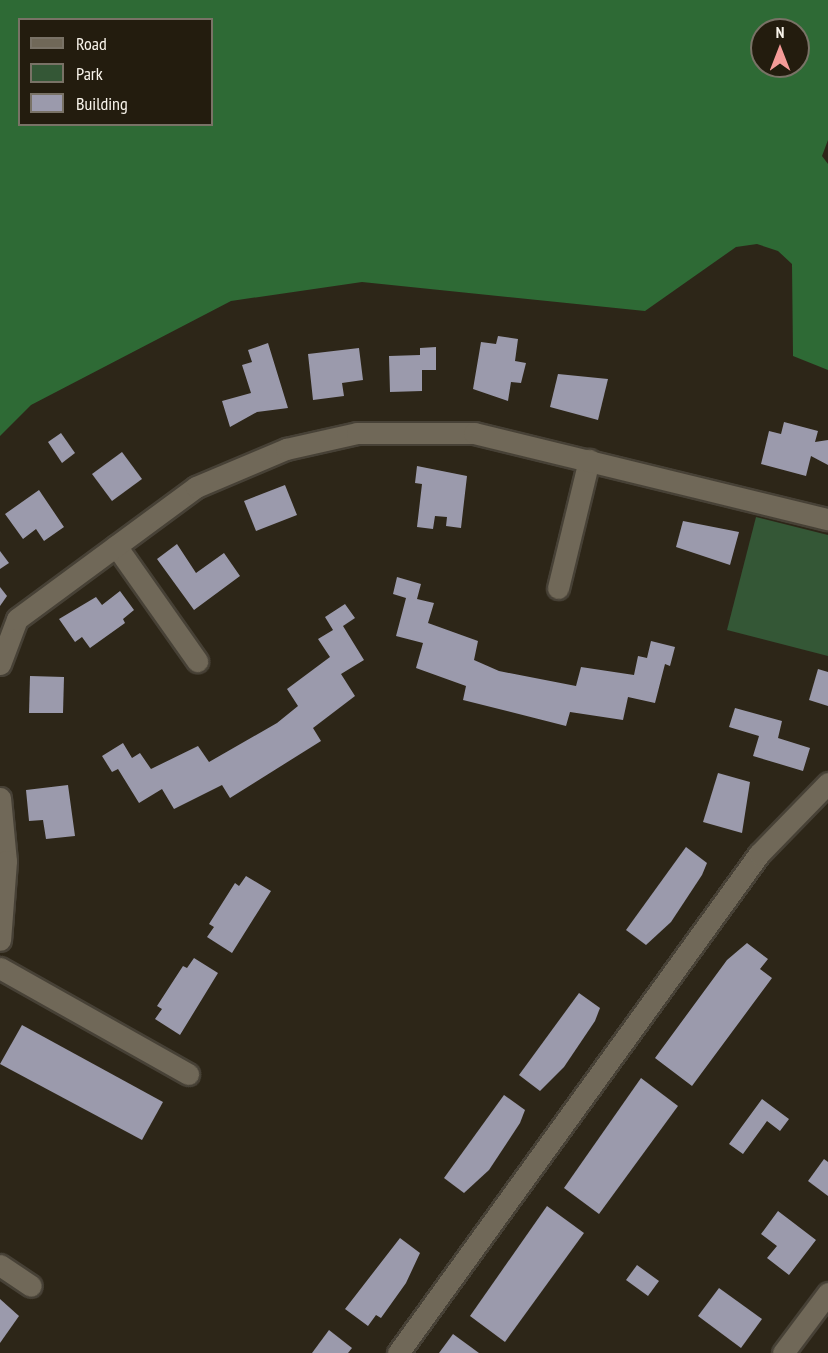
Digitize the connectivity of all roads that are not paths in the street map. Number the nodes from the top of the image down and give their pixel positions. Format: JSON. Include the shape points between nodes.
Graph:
{"nodes":[{"id":1,"x":589,"y":460,"type":"junction"},
{"id":2,"x":828,"y":519,"type":"edge"},
{"id":3,"x":116,"y":546,"type":"junction"},
{"id":4,"x":558,"y":588,"type":"dead end"},
{"id":5,"x":197,"y":661,"type":"dead end"},
{"id":6,"x":0,"y":664,"type":"edge"},
{"id":7,"x":828,"y":783,"type":"edge"},
{"id":8,"x":0,"y":798,"type":"edge"},
{"id":9,"x":0,"y":940,"type":"edge"},
{"id":10,"x":0,"y":968,"type":"edge"},
{"id":11,"x":188,"y":1074,"type":"dead end"},
{"id":12,"x":0,"y":1265,"type":"edge"},
{"id":13,"x":31,"y":1286,"type":"dead end"},
{"id":14,"x":828,"y":1293,"type":"edge"},
{"id":15,"x":398,"y":1353,"type":"edge"},
{"id":16,"x":783,"y":1353,"type":"edge"}],
"edges":[{"from":1,"to":2,"type":"street"},
{"from":1,"to":3,"type":"street","via":[[447,429],[357,433],[286,449],[225,472]]},
{"from":1,"to":4,"type":"street"},
{"from":3,"to":5,"type":"street"},
{"from":3,"to":6,"type":"street","via":[[17,620]]},
{"from":7,"to":15,"type":"street","via":[[759,854]]},
{"from":8,"to":9,"type":"street","via":[[6,861]]},
{"from":10,"to":11,"type":"street"},
{"from":12,"to":13,"type":"street"},
{"from":14,"to":16,"type":"street"}]}
